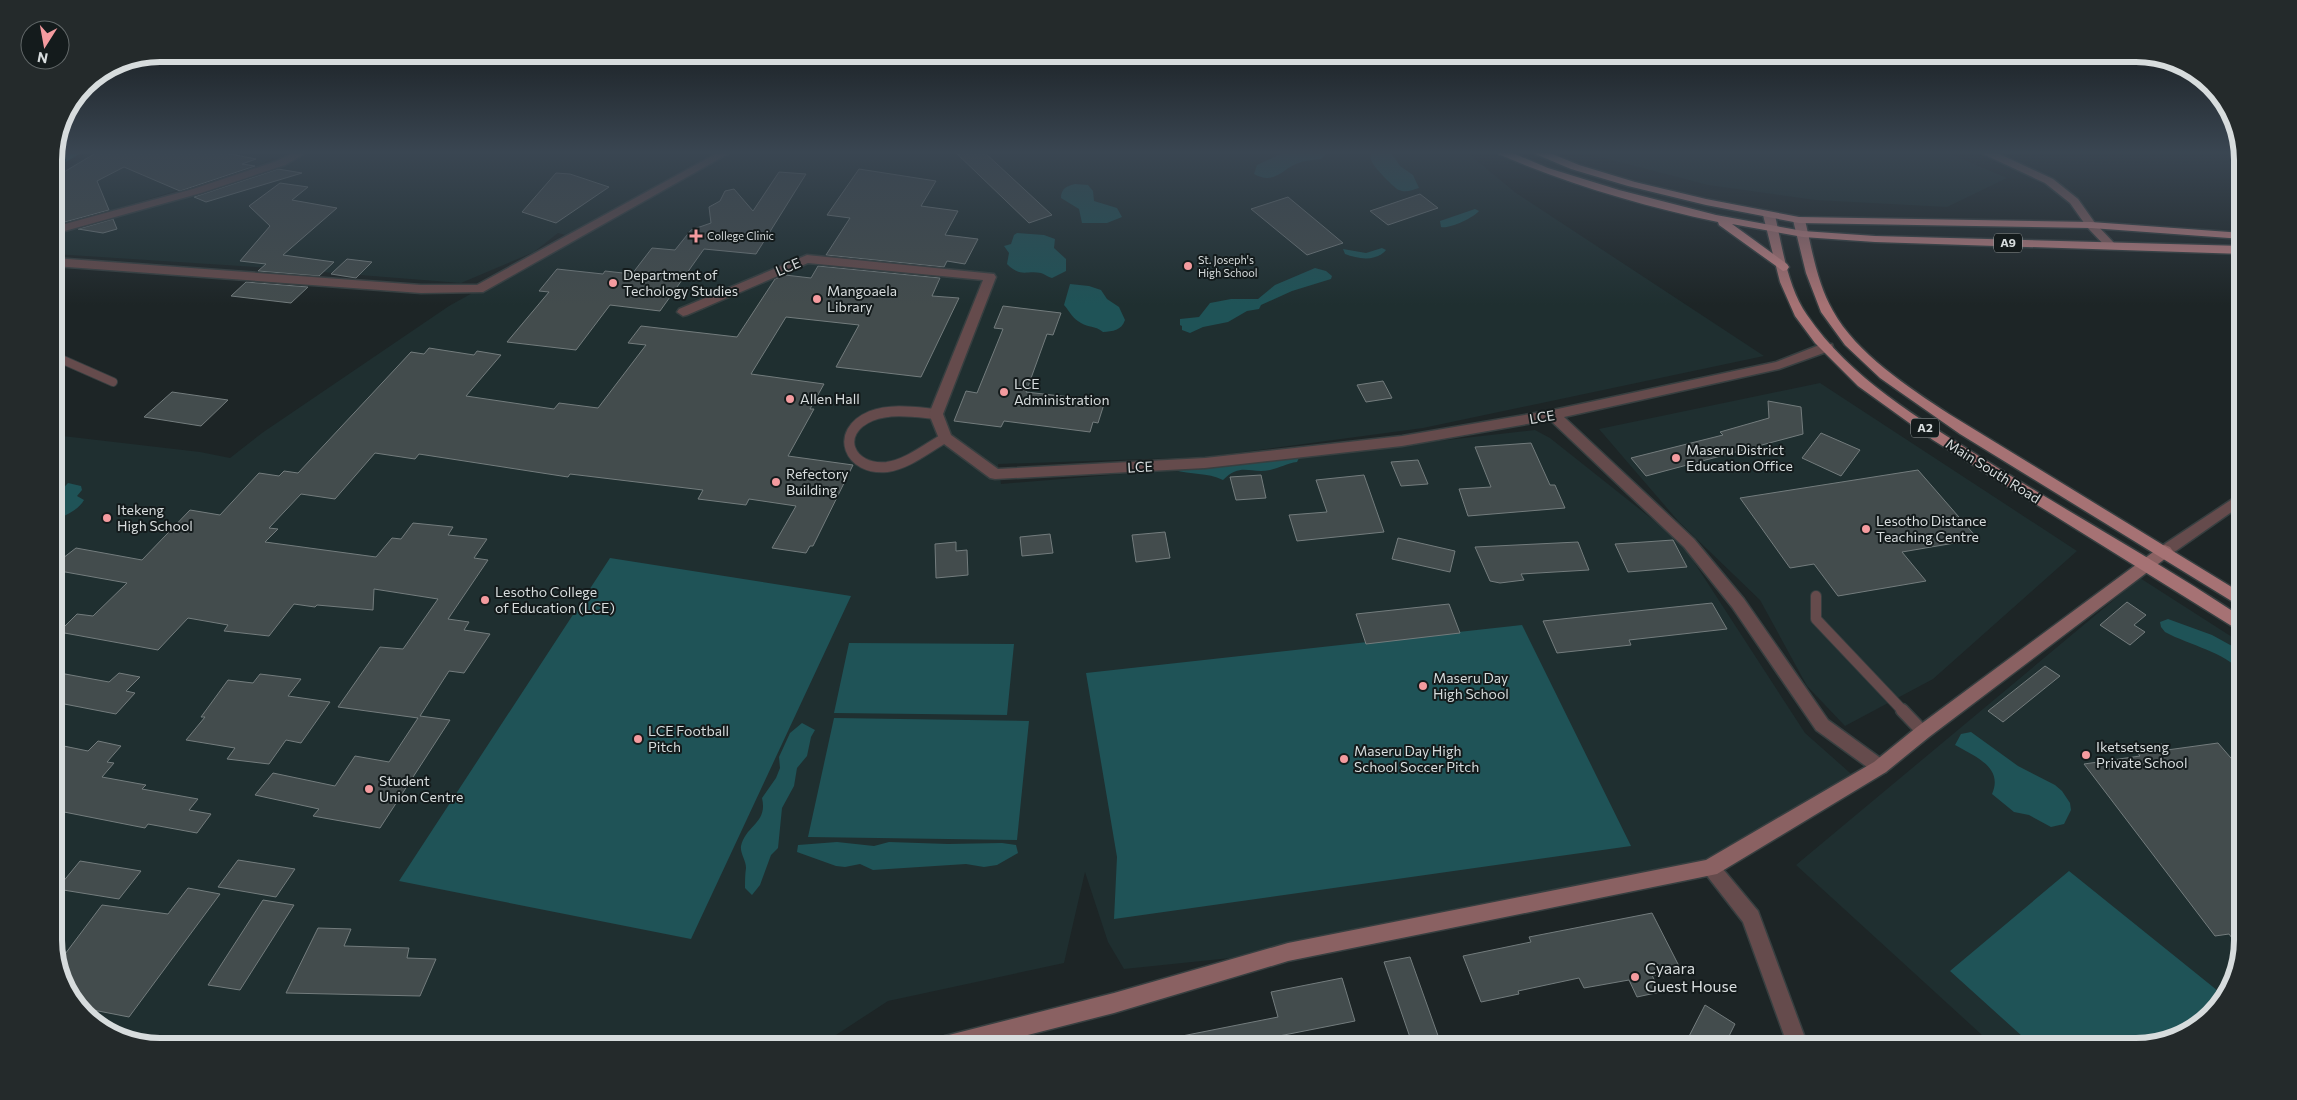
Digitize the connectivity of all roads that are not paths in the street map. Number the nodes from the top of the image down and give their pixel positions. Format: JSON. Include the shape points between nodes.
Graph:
{"nodes":[{"id":1,"x":155,"y":202,"type":"edge"},
{"id":2,"x":635,"y":202,"type":"edge"},
{"id":3,"x":1655,"y":202,"type":"edge"},
{"id":4,"x":1713,"y":202,"type":"edge"},
{"id":5,"x":2075,"y":202,"type":"edge"},
{"id":6,"x":1769,"y":215,"type":"junction"},
{"id":7,"x":1716,"y":218,"type":"junction"},
{"id":8,"x":1799,"y":220,"type":"junction"},
{"id":9,"x":2092,"y":226,"type":"junction"},
{"id":10,"x":63,"y":228,"type":"edge"},
{"id":11,"x":1772,"y":230,"type":"junction"},
{"id":12,"x":1803,"y":234,"type":"junction"},
{"id":13,"x":2234,"y":235,"type":"edge"},
{"id":14,"x":2111,"y":246,"type":"junction"},
{"id":15,"x":2234,"y":250,"type":"edge"},
{"id":16,"x":63,"y":263,"type":"edge"},
{"id":17,"x":1783,"y":267,"type":"junction"},
{"id":18,"x":683,"y":312,"type":"dead end"},
{"id":19,"x":1827,"y":347,"type":"junction"},
{"id":20,"x":63,"y":360,"type":"edge"},
{"id":21,"x":113,"y":382,"type":"dead end"},
{"id":22,"x":936,"y":414,"type":"junction"},
{"id":23,"x":1553,"y":415,"type":"junction"},
{"id":24,"x":945,"y":438,"type":"junction"},
{"id":25,"x":2234,"y":503,"type":"edge"},
{"id":26,"x":2165,"y":551,"type":"junction"},
{"id":27,"x":2146,"y":564,"type":"junction"},
{"id":28,"x":1816,"y":596,"type":"dead end"},
{"id":29,"x":2234,"y":596,"type":"edge"},
{"id":30,"x":2234,"y":621,"type":"edge"},
{"id":31,"x":1923,"y":732,"type":"junction"},
{"id":32,"x":1880,"y":767,"type":"junction"},
{"id":33,"x":1710,"y":868,"type":"junction"},
{"id":34,"x":976,"y":1038,"type":"edge"},
{"id":35,"x":1795,"y":1038,"type":"edge"}],
"edges":[{"from":1,"to":10,"type":"street"},
{"from":2,"to":16,"type":"street","via":[[479,289],[421,288]]},
{"from":3,"to":7,"type":"highway"},
{"from":4,"to":6,"type":"highway"},
{"from":5,"to":9,"type":"street"},
{"from":6,"to":8,"type":"highway","number":"A9"},
{"from":6,"to":11,"type":"main road","name":"Main South Road","number":"A2"},
{"from":7,"to":11,"type":"highway"},
{"from":7,"to":17,"type":"highway"},
{"from":8,"to":9,"type":"highway","number":"A9"},
{"from":8,"to":12,"type":"main road","name":"Main South Road","number":"A2"},
{"from":9,"to":13,"type":"highway","number":"A9"},
{"from":9,"to":14,"type":"street"},
{"from":11,"to":12,"type":"highway","number":"A9"},
{"from":11,"to":17,"type":"main road","name":"Main South Road","number":"A2"},
{"from":12,"to":14,"type":"highway","number":"A9"},
{"from":12,"to":26,"type":"main road","name":"Main South Road","number":"A2","via":[[1817,289],[1833,322],[1857,350],[1891,381],[2033,474]]},
{"from":14,"to":15,"type":"highway","number":"A9"},
{"from":17,"to":19,"type":"main road","name":"Main South Road","number":"A2","via":[[1800,314]]},
{"from":18,"to":22,"type":"street","name":"LCE","via":[[807,259],[990,277]]},
{"from":19,"to":23,"type":"street","name":"LCE","via":[[1779,365]]},
{"from":19,"to":27,"type":"main road","name":"Main South Road","number":"A2","via":[[1853,374],[1896,409],[2042,503]]},
{"from":20,"to":21,"type":"lane"},
{"from":22,"to":24,"type":"street"},
{"from":22,"to":24,"type":"lane","via":[[896,411],[871,416],[852,430],[848,447],[852,456],[861,462],[886,467],[901,463]]},
{"from":23,"to":24,"type":"street","name":"LCE","via":[[1402,441],[1205,463],[995,474]]},
{"from":23,"to":32,"type":"street","via":[[1690,544],[1738,603],[1822,725]]},
{"from":25,"to":26,"type":"street"},
{"from":26,"to":27,"type":"street"},
{"from":26,"to":29,"type":"main road","name":"Main South Road","number":"A2"},
{"from":27,"to":30,"type":"main road","name":"Main South Road","number":"A2"},
{"from":27,"to":31,"type":"street"},
{"from":28,"to":31,"type":"lane","via":[[1816,620]]},
{"from":31,"to":32,"type":"street"},
{"from":32,"to":33,"type":"street"},
{"from":33,"to":34,"type":"street","via":[[1288,952],[1114,1003]]},
{"from":33,"to":35,"type":"street","via":[[1751,917]]}]}
